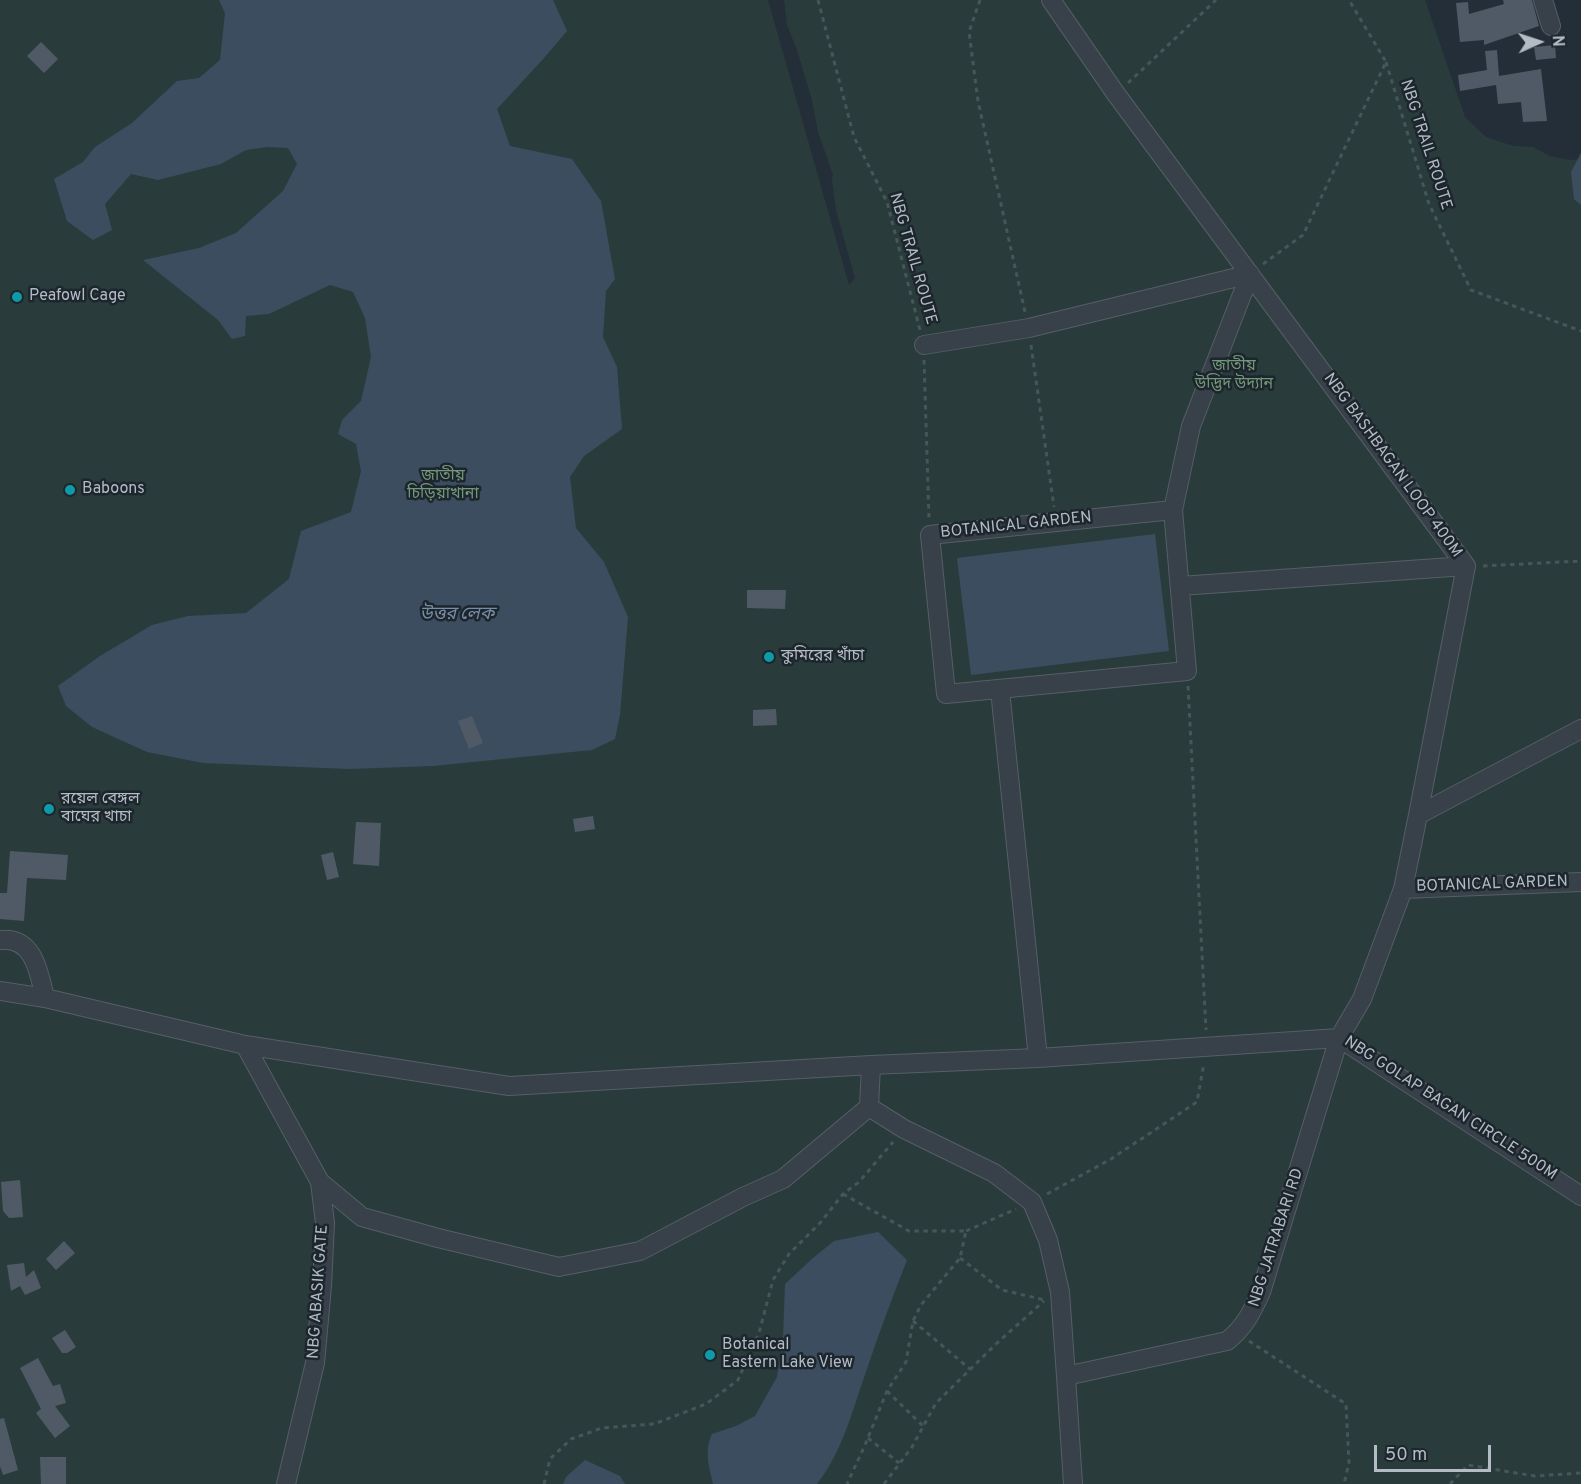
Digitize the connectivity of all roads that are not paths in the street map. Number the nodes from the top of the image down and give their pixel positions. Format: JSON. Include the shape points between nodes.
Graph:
{"nodes":[{"id":1,"x":1050,"y":0,"type":"edge"},
{"id":2,"x":1543,"y":0,"type":"edge"},
{"id":3,"x":1551,"y":26,"type":"dead end"},
{"id":4,"x":1250,"y":274,"type":"junction"},
{"id":5,"x":924,"y":345,"type":"road end"},
{"id":6,"x":1173,"y":510,"type":"junction"},
{"id":7,"x":1466,"y":566,"type":"junction"},
{"id":8,"x":1180,"y":586,"type":"junction"},
{"id":9,"x":1000,"y":690,"type":"junction"},
{"id":10,"x":1581,"y":729,"type":"edge"},
{"id":11,"x":1418,"y":815,"type":"junction"},
{"id":12,"x":1581,"y":882,"type":"edge"},
{"id":13,"x":1403,"y":889,"type":"junction"},
{"id":14,"x":0,"y":940,"type":"edge"},
{"id":15,"x":0,"y":991,"type":"edge"},
{"id":16,"x":45,"y":998,"type":"junction"},
{"id":17,"x":1339,"y":1038,"type":"junction"},
{"id":18,"x":245,"y":1044,"type":"junction"},
{"id":19,"x":1038,"y":1058,"type":"junction"},
{"id":20,"x":871,"y":1065,"type":"junction"},
{"id":21,"x":869,"y":1107,"type":"junction"},
{"id":22,"x":320,"y":1182,"type":"junction"},
{"id":23,"x":1581,"y":1196,"type":"edge"},
{"id":24,"x":1066,"y":1376,"type":"junction"},
{"id":25,"x":286,"y":1484,"type":"edge"},
{"id":26,"x":1073,"y":1484,"type":"edge"}],
"edges":[{"from":1,"to":4,"type":"street"},
{"from":2,"to":3,"type":"street"},
{"from":4,"to":5,"type":"street","via":[[1029,328]]},
{"from":4,"to":6,"type":"street","via":[[1191,426]]},
{"from":4,"to":7,"type":"street","name":"NBG BASHBAGAN LOOP 400M"},
{"from":6,"to":8,"type":"street"},
{"from":6,"to":9,"type":"street","name":"BOTANICAL GARDEN","via":[[930,535],[946,694]]},
{"from":7,"to":8,"type":"street","name":"NBG BASHBAGAN LOOP 400M"},
{"from":7,"to":11,"type":"street"},
{"from":8,"to":9,"type":"street","name":"BOTANICAL GARDEN","via":[[1187,671]]},
{"from":9,"to":19,"type":"street"},
{"from":10,"to":11,"type":"street"},
{"from":11,"to":13,"type":"street","name":"NBG GOLAP BAGAN CIRCLE 500M"},
{"from":12,"to":13,"type":"street","name":"BOTANICAL GARDEN"},
{"from":13,"to":17,"type":"street","name":"NBG GOLAP BAGAN CIRCLE 500M","via":[[1362,999]]},
{"from":14,"to":16,"type":"street","via":[[12,938],[31,954]]},
{"from":15,"to":16,"type":"street"},
{"from":16,"to":18,"type":"street"},
{"from":17,"to":19,"type":"street"},
{"from":17,"to":23,"type":"street","name":"NBG GOLAP BAGAN CIRCLE 500M"},
{"from":17,"to":24,"type":"street","name":"NBG JATRABARI RD","via":[[1260,1292],[1250,1316],[1237,1333],[1227,1341]]},
{"from":18,"to":20,"type":"street","via":[[508,1086]]},
{"from":18,"to":22,"type":"street","name":"NBG ABASIK GATE"},
{"from":19,"to":20,"type":"street"},
{"from":20,"to":21,"type":"street"},
{"from":21,"to":22,"type":"street","via":[[783,1179],[640,1251],[559,1267],[362,1217]]},
{"from":21,"to":24,"type":"street","via":[[904,1129],[994,1173],[1032,1202],[1048,1240],[1052,1296]]},
{"from":22,"to":25,"type":"street","name":"NBG ABASIK GATE","via":[[326,1224],[315,1363]]},
{"from":24,"to":26,"type":"street"}]}
